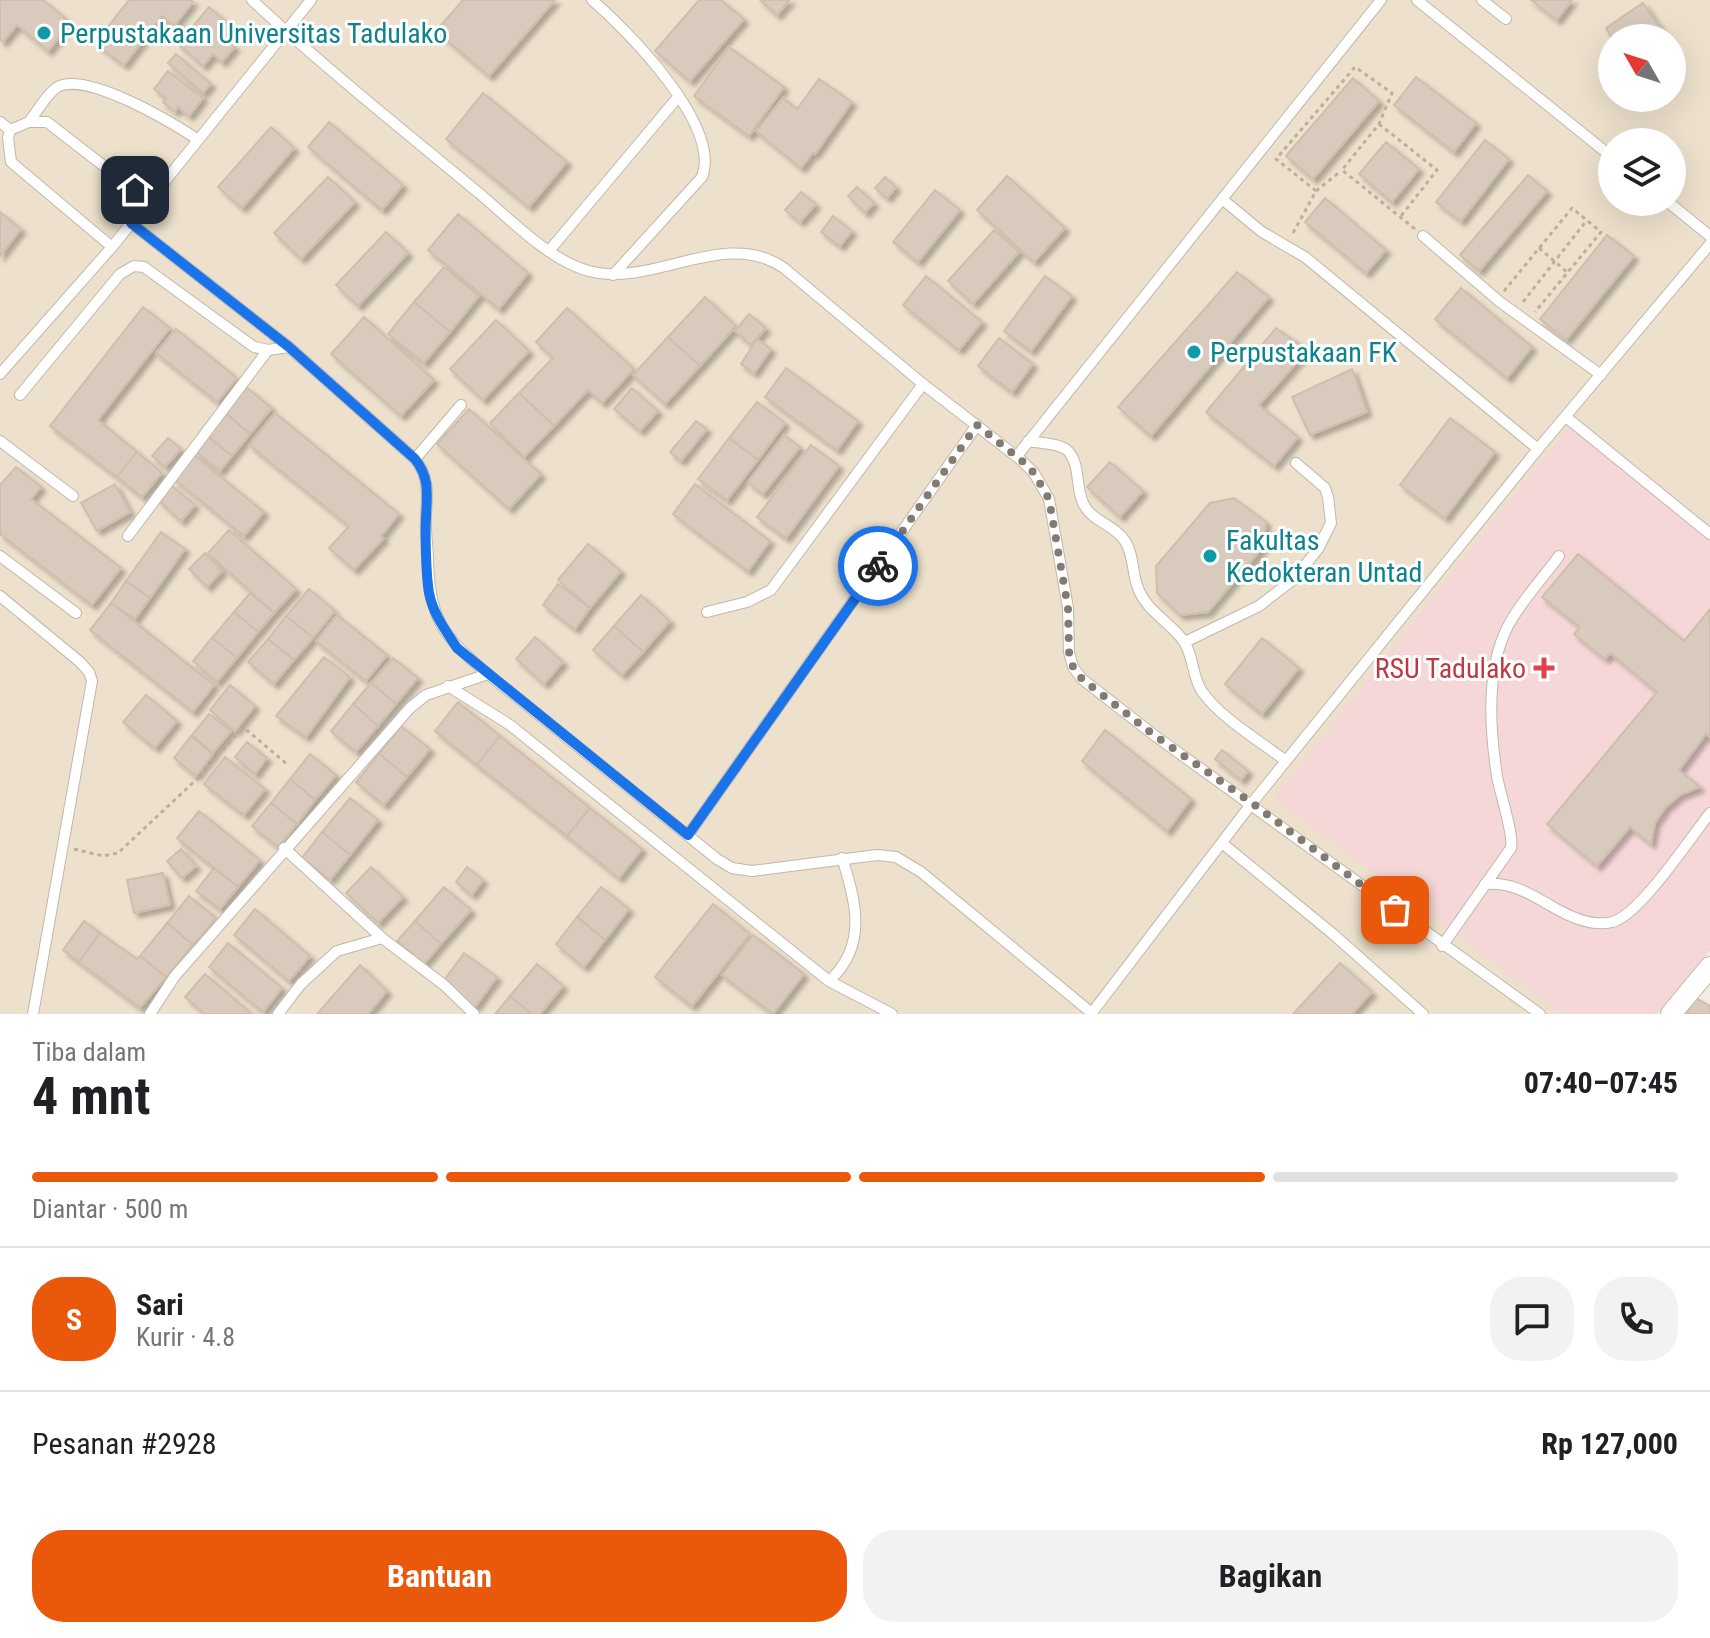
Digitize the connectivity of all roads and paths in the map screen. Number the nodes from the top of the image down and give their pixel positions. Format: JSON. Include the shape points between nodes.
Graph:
{"nodes":[{"id":1,"x":252,"y":0,"type":"edge"},
{"id":2,"x":311,"y":0,"type":"edge"},
{"id":3,"x":592,"y":0,"type":"edge"},
{"id":4,"x":1381,"y":0,"type":"edge"},
{"id":5,"x":1417,"y":0,"type":"edge"},
{"id":6,"x":1482,"y":0,"type":"edge"},
{"id":7,"x":1506,"y":19,"type":"dead end"},
{"id":8,"x":286,"y":31,"type":"junction"},
{"id":9,"x":678,"y":97,"type":"junction"},
{"id":10,"x":0,"y":122,"type":"edge"},
{"id":11,"x":29,"y":122,"type":"junction"},
{"id":12,"x":1379,"y":124,"type":"junction"},
{"id":13,"x":10,"y":130,"type":"junction"},
{"id":14,"x":198,"y":140,"type":"junction"},
{"id":15,"x":1598,"y":146,"type":"edge"},
{"id":16,"x":1342,"y":170,"type":"junction"},
{"id":17,"x":1316,"y":191,"type":"junction"},
{"id":18,"x":1222,"y":199,"type":"junction"},
{"id":19,"x":149,"y":201,"type":"junction"},
{"id":20,"x":1685,"y":216,"type":"edge"},
{"id":21,"x":1401,"y":217,"type":"junction"},
{"id":22,"x":1587,"y":220,"type":"junction"},
{"id":23,"x":131,"y":223,"type":"junction"},
{"id":24,"x":1423,"y":236,"type":"joint"},
{"id":25,"x":1710,"y":236,"type":"edge"},
{"id":26,"x":1710,"y":244,"type":"edge"},
{"id":27,"x":112,"y":247,"type":"junction"},
{"id":28,"x":1285,"y":247,"type":"junction"},
{"id":29,"x":1539,"y":248,"type":"junction"},
{"id":30,"x":549,"y":251,"type":"junction"},
{"id":31,"x":1555,"y":261,"type":"junction"},
{"id":32,"x":1568,"y":272,"type":"junction"},
{"id":33,"x":613,"y":275,"type":"junction"},
{"id":34,"x":1497,"y":300,"type":"junction"},
{"id":35,"x":1515,"y":313,"type":"junction"},
{"id":36,"x":1527,"y":322,"type":"junction"},
{"id":37,"x":289,"y":347,"type":"junction"},
{"id":38,"x":268,"y":350,"type":"junction"},
{"id":39,"x":0,"y":374,"type":"edge"},
{"id":40,"x":1601,"y":375,"type":"junction"},
{"id":41,"x":923,"y":384,"type":"junction"},
{"id":42,"x":20,"y":395,"type":"dead end"},
{"id":43,"x":461,"y":405,"type":"dead end"},
{"id":44,"x":1566,"y":417,"type":"junction"},
{"id":45,"x":977,"y":425,"type":"junction"},
{"id":46,"x":0,"y":441,"type":"edge"},
{"id":47,"x":1028,"y":441,"type":"junction"},
{"id":48,"x":1538,"y":449,"type":"junction"},
{"id":49,"x":1017,"y":456,"type":"junction"},
{"id":50,"x":415,"y":459,"type":"junction"},
{"id":51,"x":1296,"y":463,"type":"dead end"},
{"id":52,"x":73,"y":496,"type":"dead end"},
{"id":53,"x":1710,"y":534,"type":"edge"},
{"id":54,"x":128,"y":536,"type":"dead end"},
{"id":55,"x":0,"y":556,"type":"edge"},
{"id":56,"x":1559,"y":556,"type":"dead end"},
{"id":57,"x":0,"y":596,"type":"edge"},
{"id":58,"x":707,"y":612,"type":"dead end"},
{"id":59,"x":76,"y":613,"type":"dead end"},
{"id":60,"x":1185,"y":642,"type":"junction"},
{"id":61,"x":488,"y":674,"type":"junction"},
{"id":62,"x":448,"y":686,"type":"junction"},
{"id":63,"x":1286,"y":761,"type":"junction"},
{"id":64,"x":288,"y":765,"type":"dead end"},
{"id":65,"x":1252,"y":803,"type":"junction"},
{"id":66,"x":1710,"y":813,"type":"edge"},
{"id":67,"x":688,"y":835,"type":"junction"},
{"id":68,"x":1222,"y":843,"type":"junction"},
{"id":69,"x":62,"y":847,"type":"junction"},
{"id":70,"x":284,"y":848,"type":"junction"},
{"id":71,"x":842,"y":858,"type":"junction"},
{"id":72,"x":1485,"y":884,"type":"junction"},
{"id":73,"x":382,"y":938,"type":"junction"},
{"id":74,"x":1442,"y":946,"type":"junction"},
{"id":75,"x":1710,"y":967,"type":"edge"},
{"id":76,"x":829,"y":981,"type":"junction"},
{"id":77,"x":33,"y":1014,"type":"edge"},
{"id":78,"x":150,"y":1014,"type":"edge"},
{"id":79,"x":278,"y":1014,"type":"edge"},
{"id":80,"x":474,"y":1014,"type":"edge"},
{"id":81,"x":892,"y":1014,"type":"edge"},
{"id":82,"x":1092,"y":1014,"type":"edge"},
{"id":83,"x":1423,"y":1014,"type":"edge"},
{"id":84,"x":1540,"y":1014,"type":"edge"},
{"id":85,"x":1671,"y":1014,"type":"edge"}],
"edges":[{"from":1,"to":8,"type":"lane"},
{"from":2,"to":8,"type":"lane"},
{"from":3,"to":9,"type":"lane","via":[[620,24]]},
{"from":4,"to":18,"type":"lane"},
{"from":5,"to":15,"type":"lane"},
{"from":6,"to":7,"type":"lane"},
{"from":8,"to":14,"type":"lane"},
{"from":8,"to":30,"type":"lane"},
{"from":9,"to":30,"type":"lane"},
{"from":9,"to":33,"type":"lane","via":[[699,131],[706,168]]},
{"from":10,"to":13,"type":"lane"},
{"from":11,"to":13,"type":"lane"},
{"from":11,"to":14,"type":"lane","via":[[57,87],[84,85],[147,109]]},
{"from":11,"to":19,"type":"lane","via":[[47,122]]},
{"from":12,"to":16,"type":"path"},
{"from":12,"to":17,"type":"path","via":[[1392,93],[1355,67],[1276,159]]},
{"from":12,"to":21,"type":"path","via":[[1437,170]]},
{"from":13,"to":27,"type":"lane","via":[[11,162]]},
{"from":14,"to":19,"type":"lane"},
{"from":16,"to":17,"type":"path"},
{"from":16,"to":21,"type":"path"},
{"from":17,"to":28,"type":"path"},
{"from":18,"to":28,"type":"lane"},
{"from":18,"to":47,"type":"lane"},
{"from":19,"to":23,"type":"lane"},
{"from":20,"to":25,"type":"lane"},
{"from":21,"to":24,"type":"path"},
{"from":22,"to":29,"type":"path","via":[[1572,208]]},
{"from":22,"to":31,"type":"path"},
{"from":22,"to":32,"type":"path","via":[[1601,232]]},
{"from":23,"to":27,"type":"lane"},
{"from":23,"to":37,"type":"lane"},
{"from":24,"to":34,"type":"lane"},
{"from":26,"to":40,"type":"lane"},
{"from":27,"to":39,"type":"lane"},
{"from":28,"to":48,"type":"lane","via":[[1305,257]]},
{"from":29,"to":31,"type":"path"},
{"from":29,"to":34,"type":"path"},
{"from":30,"to":33,"type":"lane","via":[[578,268]]},
{"from":31,"to":32,"type":"path"},
{"from":31,"to":35,"type":"path"},
{"from":32,"to":36,"type":"path"},
{"from":33,"to":41,"type":"lane","via":[[720,255],[759,255],[784,268]]},
{"from":34,"to":35,"type":"lane"},
{"from":35,"to":36,"type":"lane"},
{"from":36,"to":40,"type":"lane"},
{"from":37,"to":38,"type":"lane"},
{"from":37,"to":50,"type":"lane"},
{"from":38,"to":42,"type":"lane","via":[[246,341],[144,267],[134,266],[120,274]]},
{"from":38,"to":54,"type":"lane"},
{"from":40,"to":44,"type":"lane"},
{"from":41,"to":45,"type":"lane"},
{"from":41,"to":58,"type":"lane","via":[[771,590]]},
{"from":43,"to":50,"type":"lane"},
{"from":44,"to":48,"type":"lane"},
{"from":44,"to":53,"type":"lane"},
{"from":45,"to":49,"type":"lane"},
{"from":45,"to":67,"type":"lane"},
{"from":46,"to":52,"type":"lane"},
{"from":47,"to":49,"type":"lane"},
{"from":47,"to":60,"type":"lane","via":[[1069,452],[1085,508],[1124,538],[1138,589]]},
{"from":48,"to":63,"type":"lane"},
{"from":49,"to":65,"type":"lane","via":[[1049,499],[1073,667],[1154,735]]},
{"from":50,"to":61,"type":"lane","via":[[428,484],[433,606],[457,648]]},
{"from":51,"to":60,"type":"lane","via":[[1328,497],[1331,523],[1318,549],[1294,579],[1259,606]]},
{"from":55,"to":59,"type":"lane"},
{"from":56,"to":72,"type":"lane","via":[[1508,626],[1494,671],[1490,722],[1512,841]]},
{"from":57,"to":69,"type":"lane","via":[[80,662],[92,681]]},
{"from":60,"to":63,"type":"lane","via":[[1201,690]]},
{"from":61,"to":62,"type":"lane"},
{"from":61,"to":67,"type":"lane"},
{"from":62,"to":70,"type":"lane","via":[[410,708]]},
{"from":62,"to":76,"type":"lane","via":[[510,725]]},
{"from":63,"to":65,"type":"lane"},
{"from":64,"to":69,"type":"path","via":[[241,730],[118,853],[103,856]]},
{"from":65,"to":68,"type":"lane"},
{"from":65,"to":74,"type":"lane"},
{"from":66,"to":72,"type":"lane","via":[[1633,911],[1614,922],[1595,924],[1514,885]]},
{"from":67,"to":71,"type":"lane","via":[[732,868],[752,871]]},
{"from":68,"to":82,"type":"lane"},
{"from":68,"to":83,"type":"lane"},
{"from":69,"to":77,"type":"lane"},
{"from":70,"to":73,"type":"lane"},
{"from":70,"to":78,"type":"lane","via":[[175,976]]},
{"from":71,"to":76,"type":"lane","via":[[857,913],[853,945]]},
{"from":71,"to":82,"type":"lane","via":[[877,855],[908,863]]},
{"from":72,"to":74,"type":"lane"},
{"from":73,"to":79,"type":"lane","via":[[337,951]]},
{"from":73,"to":80,"type":"lane"},
{"from":74,"to":84,"type":"lane"},
{"from":75,"to":85,"type":"street"},
{"from":76,"to":81,"type":"lane"}]}
